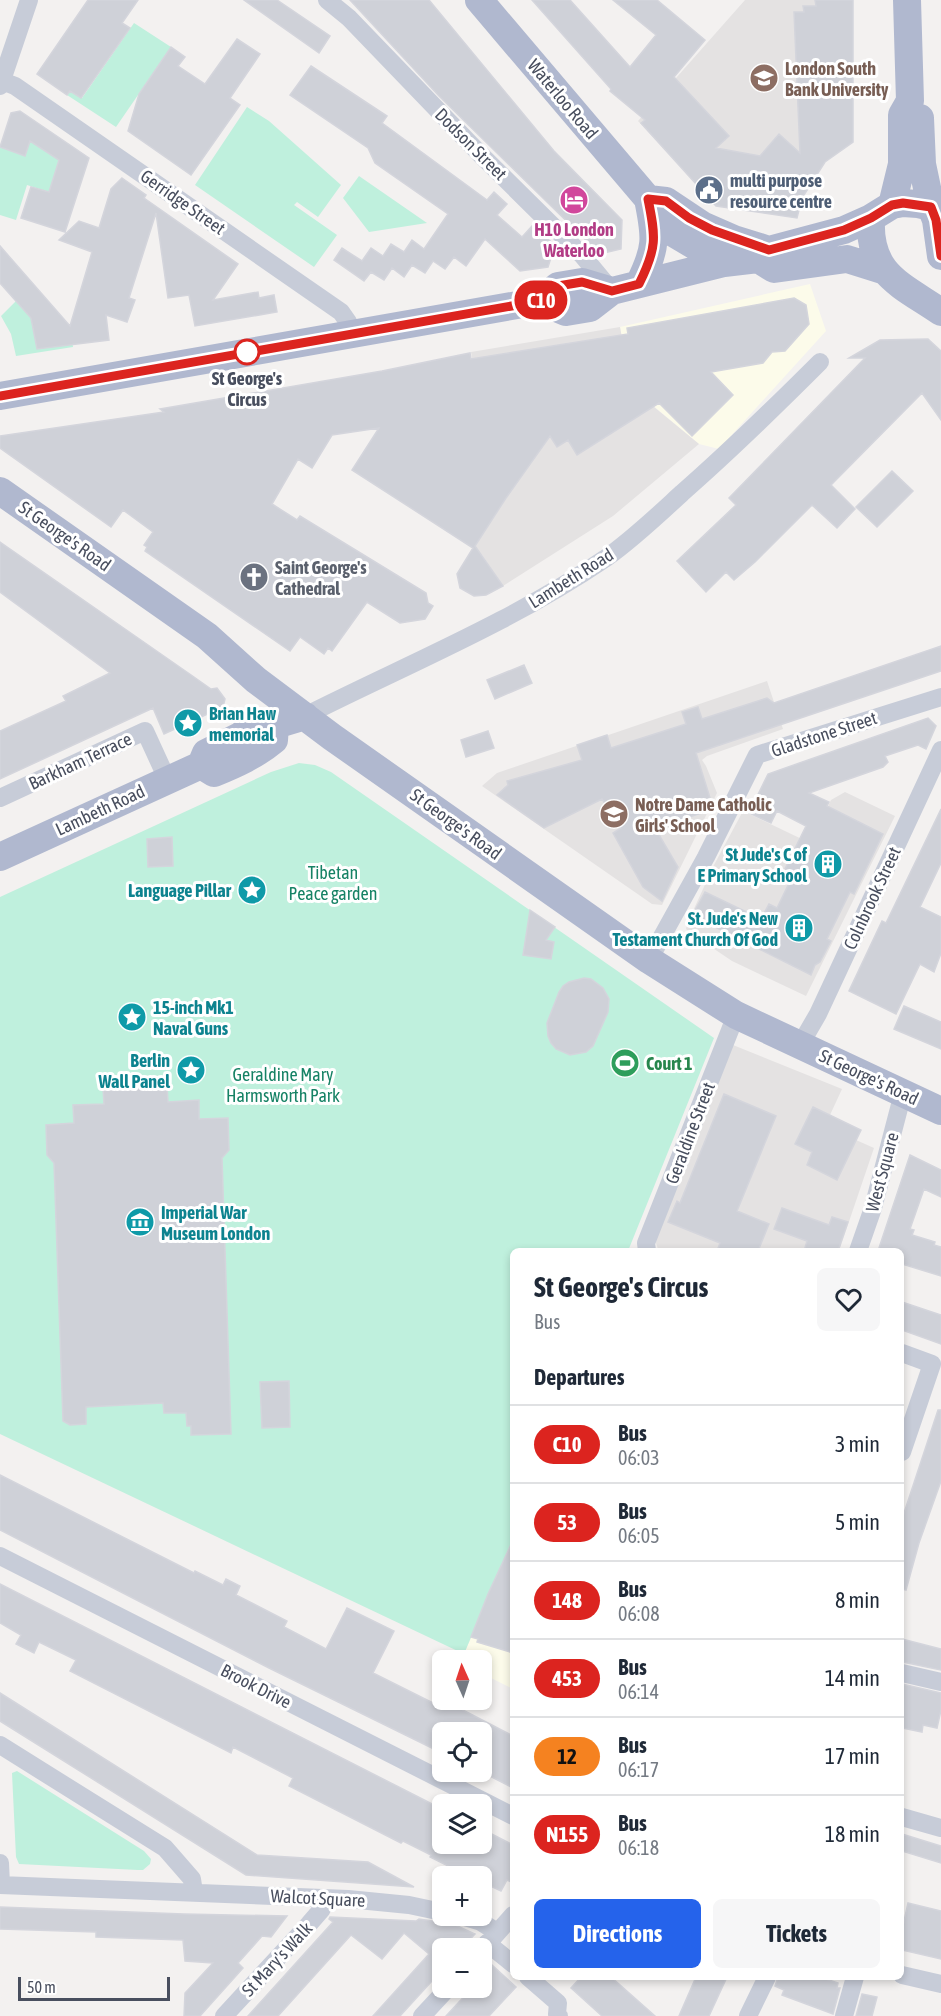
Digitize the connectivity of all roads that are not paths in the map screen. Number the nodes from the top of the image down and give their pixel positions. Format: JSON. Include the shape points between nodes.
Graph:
{"nodes":[{"id":1,"x":29,"y":0,"type":"edge"},
{"id":2,"x":327,"y":0,"type":"edge"},
{"id":3,"x":479,"y":0,"type":"edge"},
{"id":4,"x":907,"y":0,"type":"edge"},
{"id":5,"x":1,"y":83,"type":"edge"},
{"id":6,"x":910,"y":101,"type":"junction"},
{"id":7,"x":936,"y":208,"type":"edge"},
{"id":8,"x":650,"y":210,"type":"junction"},
{"id":9,"x":881,"y":212,"type":"junction"},
{"id":10,"x":764,"y":254,"type":"junction"},
{"id":11,"x":941,"y":254,"type":"edge"},
{"id":12,"x":724,"y":263,"type":"junction"},
{"id":13,"x":890,"y":277,"type":"junction"},
{"id":14,"x":625,"y":287,"type":"junction"},
{"id":15,"x":941,"y":312,"type":"edge"},
{"id":16,"x":352,"y":335,"type":"junction"},
{"id":17,"x":820,"y":362,"type":"dead end"},
{"id":18,"x":0,"y":396,"type":"edge"},
{"id":19,"x":0,"y":491,"type":"edge"},
{"id":20,"x":941,"y":697,"type":"edge"},
{"id":21,"x":305,"y":716,"type":"junction"},
{"id":22,"x":941,"y":750,"type":"edge"},
{"id":23,"x":167,"y":780,"type":"junction"},
{"id":24,"x":0,"y":798,"type":"edge"},
{"id":25,"x":0,"y":857,"type":"edge"},
{"id":26,"x":649,"y":960,"type":"junction"},
{"id":27,"x":736,"y":1015,"type":"junction"},
{"id":28,"x":800,"y":1045,"type":"junction"},
{"id":29,"x":903,"y":1093,"type":"junction"},
{"id":30,"x":941,"y":1111,"type":"edge"},
{"id":31,"x":647,"y":1248,"type":"edge"},
{"id":32,"x":859,"y":1248,"type":"edge"},
{"id":33,"x":904,"y":1354,"type":"edge"},
{"id":34,"x":904,"y":1446,"type":"edge"},
{"id":35,"x":0,"y":1556,"type":"edge"},
{"id":36,"x":904,"y":1673,"type":"edge"},
{"id":37,"x":941,"y":1682,"type":"edge"},
{"id":38,"x":1,"y":1749,"type":"edge"},
{"id":39,"x":510,"y":1814,"type":"edge"},
{"id":40,"x":904,"y":1818,"type":"edge"},
{"id":41,"x":941,"y":1828,"type":"edge"},
{"id":42,"x":0,"y":1863,"type":"edge"},
{"id":43,"x":0,"y":1885,"type":"edge"},
{"id":44,"x":194,"y":1892,"type":"junction"},
{"id":45,"x":323,"y":1898,"type":"junction"},
{"id":46,"x":432,"y":1910,"type":"edge"},
{"id":47,"x":510,"y":1918,"type":"edge"},
{"id":48,"x":492,"y":1939,"type":"edge"},
{"id":49,"x":492,"y":1945,"type":"edge"},
{"id":50,"x":510,"y":1961,"type":"edge"},
{"id":51,"x":904,"y":1975,"type":"edge"},
{"id":52,"x":531,"y":1980,"type":"edge"},
{"id":53,"x":766,"y":1980,"type":"edge"},
{"id":54,"x":854,"y":1980,"type":"edge"},
{"id":55,"x":941,"y":1984,"type":"edge"},
{"id":56,"x":439,"y":1998,"type":"edge"},
{"id":57,"x":557,"y":2015,"type":"edge"},
{"id":58,"x":224,"y":2016,"type":"edge"},
{"id":59,"x":422,"y":2016,"type":"edge"},
{"id":60,"x":748,"y":2016,"type":"edge"},
{"id":61,"x":844,"y":2016,"type":"edge"}],
"edges":[{"from":1,"to":5,"type":"street"},
{"from":2,"to":14,"type":"street","name":"Dodson Street","via":[[582,255]]},
{"from":3,"to":8,"type":"main road","name":"Waterloo Road"},
{"from":4,"to":6,"type":"main road"},
{"from":5,"to":16,"type":"street","name":"Gerridge Street","via":[[15,86],[341,312]]},
{"from":6,"to":7,"type":"main road","via":[[919,114],[922,164]]},
{"from":6,"to":9,"type":"main road","via":[[902,115],[902,164]]},
{"from":7,"to":9,"type":"main road","via":[[903,203]]},
{"from":7,"to":11,"type":"main road"},
{"from":8,"to":10,"type":"main road","via":[[666,201],[689,218]]},
{"from":8,"to":12,"type":"main road"},
{"from":8,"to":14,"type":"main road","via":[[654,249]]},
{"from":9,"to":10,"type":"main road","via":[[844,230]]},
{"from":9,"to":13,"type":"main road","via":[[871,244]]},
{"from":10,"to":12,"type":"main road"},
{"from":10,"to":13,"type":"main road","via":[[774,269],[847,259]]},
{"from":12,"to":14,"type":"main road"},
{"from":13,"to":15,"type":"main road"},
{"from":14,"to":16,"type":"main road","via":[[591,308],[566,312],[540,301]]},
{"from":16,"to":18,"type":"main road"},
{"from":17,"to":21,"type":"street","name":"Lambeth Road","via":[[745,438],[609,556],[480,631]]},
{"from":19,"to":21,"type":"main road","name":"St George's Road","via":[[207,636],[256,680]]},
{"from":20,"to":26,"type":"street","name":"Gladstone Street","via":[[757,755]]},
{"from":21,"to":23,"type":"main road","name":"Lambeth Road","via":[[275,725],[258,722],[206,753],[201,765]]},
{"from":21,"to":26,"type":"main road","name":"St George's Road"},
{"from":22,"to":28,"type":"street","name":"Colnbrook Street"},
{"from":23,"to":24,"type":"street","name":"Barkham Terrace","via":[[145,731]]},
{"from":23,"to":25,"type":"main road","name":"Lambeth Road"},
{"from":26,"to":27,"type":"main road","name":"St George's Road"},
{"from":27,"to":28,"type":"main road","name":"St George's Road"},
{"from":27,"to":31,"type":"street","name":"Geraldine Street"},
{"from":28,"to":29,"type":"main road","name":"St George's Road"},
{"from":29,"to":30,"type":"main road","name":"St George's Road"},
{"from":29,"to":32,"type":"street","name":"West Square"},
{"from":33,"to":34,"type":"street","via":[[932,1364]]},
{"from":35,"to":39,"type":"street","name":"Brook Drive"},
{"from":36,"to":37,"type":"street"},
{"from":38,"to":44,"type":"street","via":[[165,1848],[192,1880]]},
{"from":40,"to":41,"type":"street"},
{"from":42,"to":43,"type":"street","name":"Walcot Square"},
{"from":43,"to":44,"type":"street","name":"Walcot Square"},
{"from":44,"to":45,"type":"street","name":"Walcot Square"},
{"from":45,"to":46,"type":"street","name":"Walcot Square"},
{"from":45,"to":58,"type":"street","name":"St Mary's Walk","via":[[322,1909],[314,1919]]},
{"from":47,"to":48,"type":"street"},
{"from":49,"to":50,"type":"street"},
{"from":51,"to":55,"type":"street"},
{"from":52,"to":57,"type":"street","via":[[558,2003]]},
{"from":53,"to":60,"type":"street"},
{"from":54,"to":61,"type":"street"},
{"from":56,"to":59,"type":"street"}]}
